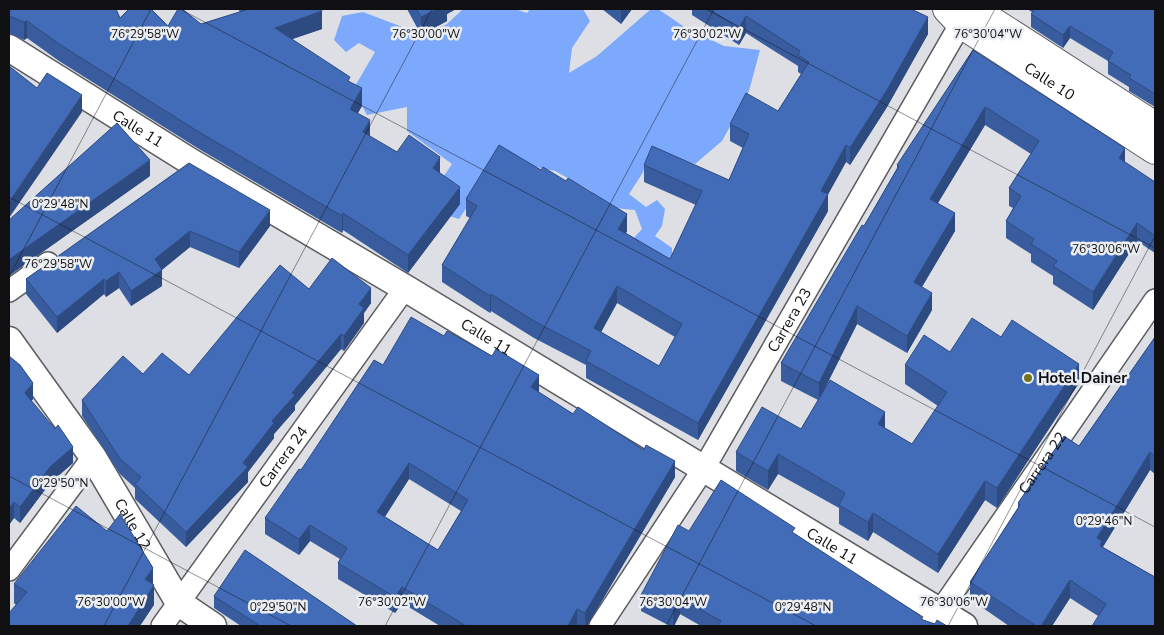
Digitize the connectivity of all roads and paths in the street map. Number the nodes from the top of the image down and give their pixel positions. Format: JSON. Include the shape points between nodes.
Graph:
{"nodes":[{"id":1,"x":963,"y":13,"type":"edge"},
{"id":2,"x":9,"y":48,"type":"edge"},
{"id":3,"x":1155,"y":126,"type":"edge"},
{"id":4,"x":1155,"y":150,"type":"edge"},
{"id":5,"x":64,"y":252,"type":"edge"},
{"id":6,"x":405,"y":288,"type":"junction"},
{"id":7,"x":9,"y":291,"type":"edge"},
{"id":8,"x":1155,"y":300,"type":"edge"},
{"id":9,"x":9,"y":340,"type":"edge"},
{"id":10,"x":94,"y":457,"type":"junction"},
{"id":11,"x":704,"y":468,"type":"junction"},
{"id":12,"x":9,"y":570,"type":"edge"},
{"id":13,"x":179,"y":603,"type":"junction"},
{"id":14,"x":935,"y":619,"type":"edge"},
{"id":15,"x":162,"y":626,"type":"edge"},
{"id":16,"x":213,"y":626,"type":"edge"},
{"id":17,"x":600,"y":626,"type":"edge"},
{"id":18,"x":964,"y":626,"type":"edge"}],
"edges":[{"from":1,"to":3,"type":"main road","name":"Calle 10"},
{"from":1,"to":4,"type":"main road","name":"Calle 10"},
{"from":1,"to":11,"type":"street","name":"Carrera 23"},
{"from":2,"to":6,"type":"street","name":"Calle 11","via":[[183,168],[287,217]]},
{"from":5,"to":7,"type":"street"},
{"from":6,"to":11,"type":"street","name":"Calle 11"},
{"from":6,"to":13,"type":"street","name":"Carrera 24"},
{"from":8,"to":14,"type":"street","name":"Carrera 22"},
{"from":9,"to":10,"type":"street","name":"Calle 12"},
{"from":10,"to":12,"type":"street"},
{"from":10,"to":13,"type":"street","name":"Calle 12"},
{"from":11,"to":14,"type":"street","name":"Calle 11"},
{"from":11,"to":17,"type":"street","name":"Carrera 23"},
{"from":13,"to":15,"type":"street","name":"Carrera 24"},
{"from":13,"to":16,"type":"street","name":"Calle 12"},
{"from":14,"to":18,"type":"street","name":"Calle 11"}]}
